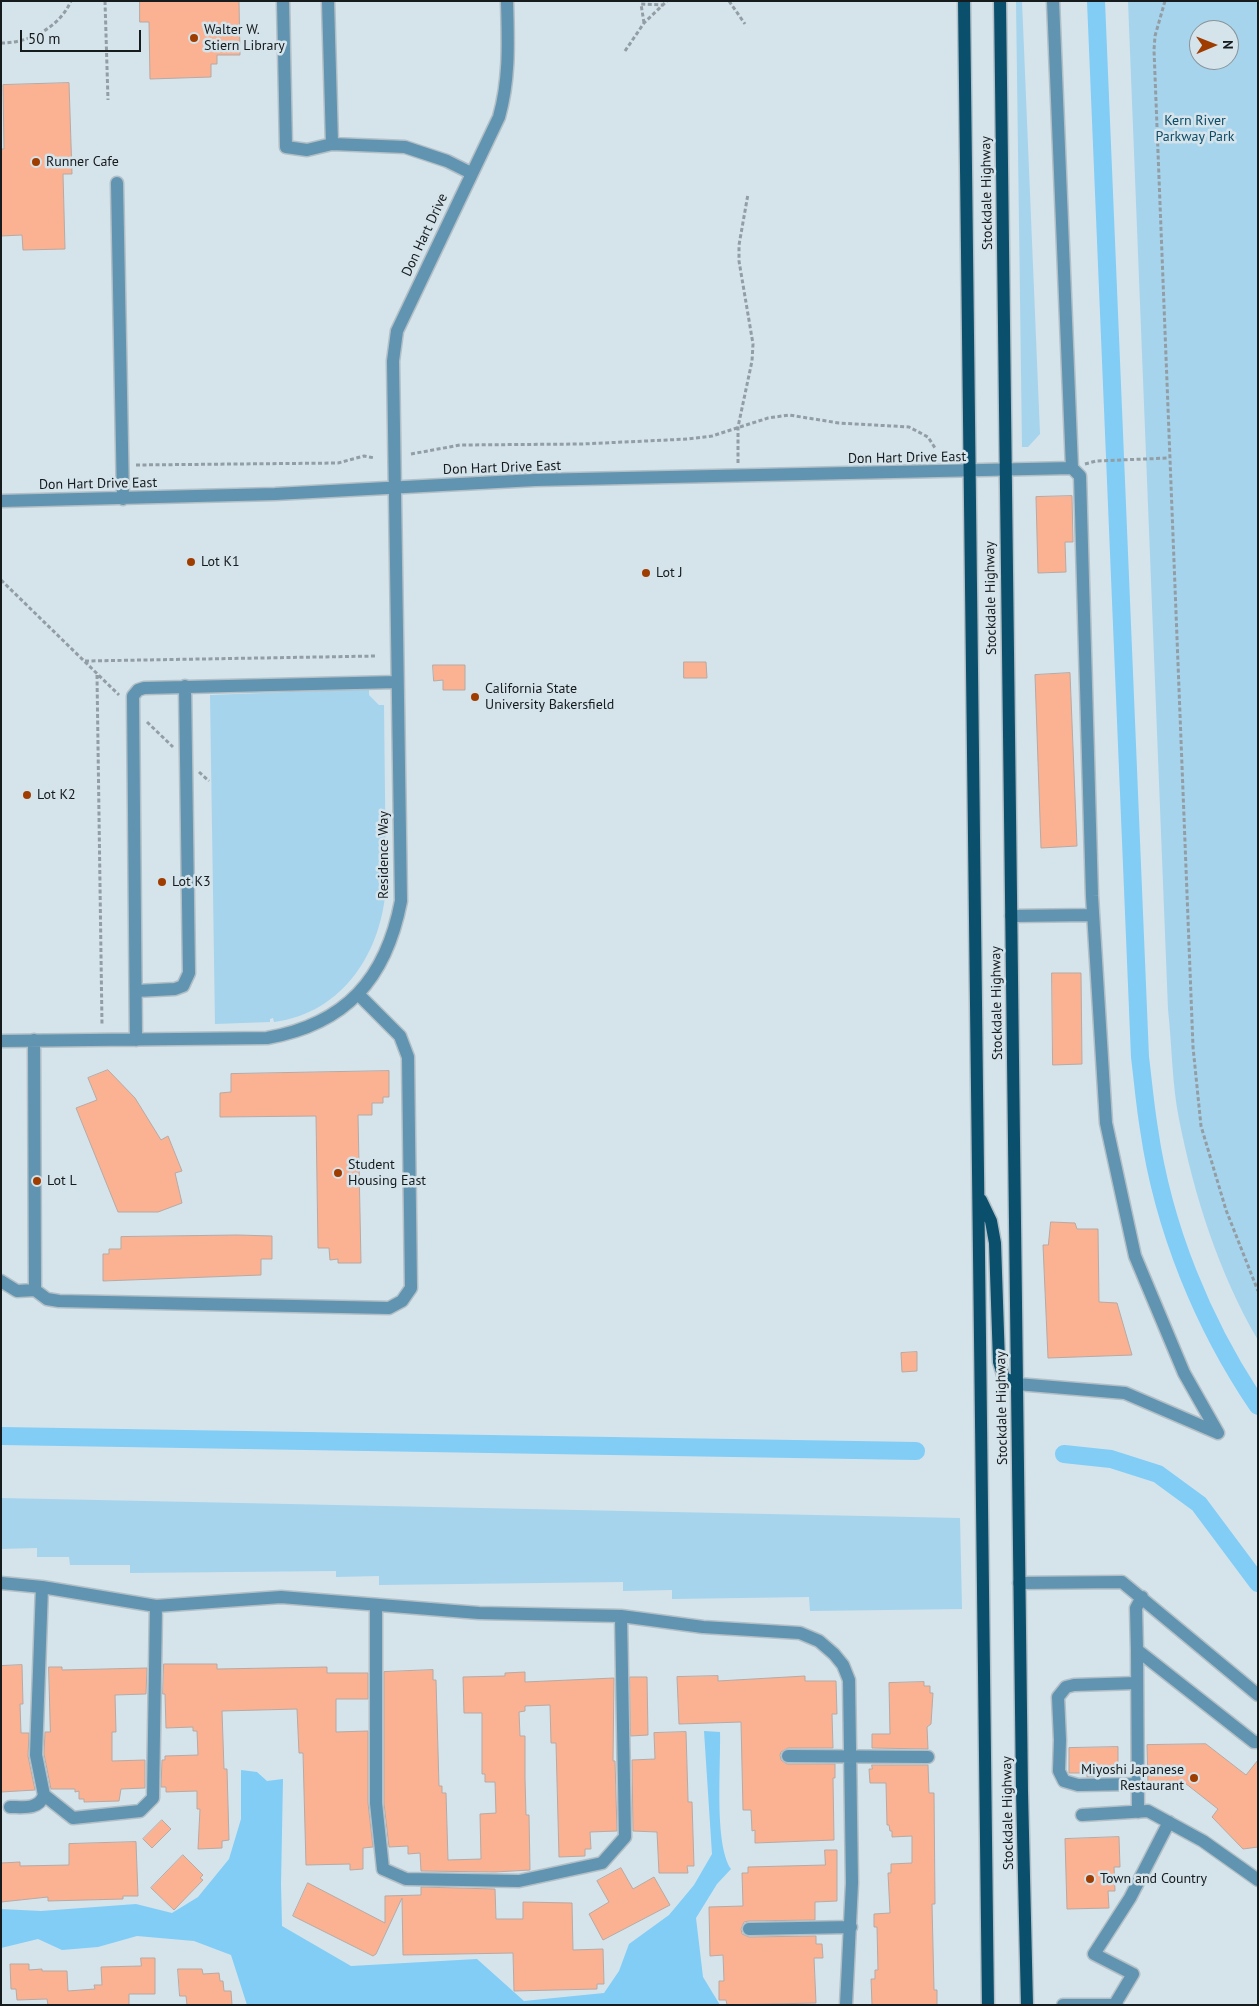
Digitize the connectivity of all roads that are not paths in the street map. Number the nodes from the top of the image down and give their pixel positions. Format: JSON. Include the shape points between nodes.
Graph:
{"nodes":[{"id":1,"x":283,"y":1,"type":"edge"},
{"id":2,"x":328,"y":1,"type":"edge"},
{"id":3,"x":507,"y":1,"type":"edge"},
{"id":4,"x":964,"y":1,"type":"edge"},
{"id":5,"x":1000,"y":1,"type":"edge"},
{"id":6,"x":1053,"y":1,"type":"edge"},
{"id":7,"x":332,"y":144,"type":"junction"},
{"id":8,"x":471,"y":173,"type":"junction"},
{"id":9,"x":117,"y":183,"type":"dead end"},
{"id":10,"x":1072,"y":468,"type":"junction"},
{"id":11,"x":1005,"y":470,"type":"junction"},
{"id":12,"x":970,"y":471,"type":"junction"},
{"id":13,"x":396,"y":486,"type":"junction"},
{"id":14,"x":123,"y":499,"type":"junction"},
{"id":15,"x":1,"y":501,"type":"edge"},
{"id":16,"x":397,"y":682,"type":"junction"},
{"id":17,"x":185,"y":686,"type":"junction"},
{"id":18,"x":1093,"y":914,"type":"junction"},
{"id":19,"x":1011,"y":916,"type":"junction"},
{"id":20,"x":136,"y":991,"type":"junction"},
{"id":21,"x":358,"y":994,"type":"junction"},
{"id":22,"x":1,"y":1040,"type":"edge"},
{"id":23,"x":34,"y":1040,"type":"junction"},
{"id":24,"x":136,"y":1040,"type":"junction"},
{"id":25,"x":978,"y":1196,"type":"junction"},
{"id":26,"x":1,"y":1282,"type":"edge"},
{"id":27,"x":35,"y":1290,"type":"junction"},
{"id":28,"x":1017,"y":1384,"type":"junction"},
{"id":29,"x":1,"y":1583,"type":"edge"},
{"id":30,"x":1019,"y":1583,"type":"junction"},
{"id":31,"x":42,"y":1587,"type":"junction"},
{"id":32,"x":1142,"y":1597,"type":"junction"},
{"id":33,"x":376,"y":1605,"type":"junction"},
{"id":34,"x":156,"y":1606,"type":"junction"},
{"id":35,"x":621,"y":1616,"type":"junction"},
{"id":36,"x":1137,"y":1650,"type":"junction"},
{"id":37,"x":1137,"y":1683,"type":"junction"},
{"id":38,"x":1258,"y":1695,"type":"edge"},
{"id":39,"x":1258,"y":1742,"type":"edge"},
{"id":40,"x":788,"y":1756,"type":"dead end"},
{"id":41,"x":850,"y":1756,"type":"junction"},
{"id":42,"x":928,"y":1757,"type":"dead end"},
{"id":43,"x":1137,"y":1784,"type":"junction"},
{"id":44,"x":44,"y":1795,"type":"junction"},
{"id":45,"x":10,"y":1807,"type":"dead end"},
{"id":46,"x":1138,"y":1812,"type":"junction"},
{"id":47,"x":1082,"y":1815,"type":"dead end"},
{"id":48,"x":1169,"y":1822,"type":"junction"},
{"id":49,"x":1258,"y":1880,"type":"edge"},
{"id":50,"x":851,"y":1927,"type":"junction"},
{"id":51,"x":749,"y":1929,"type":"dead end"},
{"id":52,"x":1116,"y":2004,"type":"edge"},
{"id":53,"x":846,"y":2005,"type":"edge"},
{"id":54,"x":988,"y":2005,"type":"edge"},
{"id":55,"x":1027,"y":2005,"type":"edge"},
{"id":56,"x":1063,"y":2005,"type":"edge"}],
"edges":[{"from":1,"to":7,"type":"street","via":[[286,147],[307,150]]},
{"from":2,"to":7,"type":"street"},
{"from":3,"to":8,"type":"street","name":"Don Hart Drive","via":[[505,94],[499,117]]},
{"from":4,"to":12,"type":"main road","name":"Stockdale Highway"},
{"from":5,"to":11,"type":"main road","name":"Stockdale Highway"},
{"from":6,"to":10,"type":"street"},
{"from":7,"to":8,"type":"street","via":[[405,147]]},
{"from":8,"to":13,"type":"street","name":"Don Hart Drive","via":[[397,331],[393,361]]},
{"from":9,"to":14,"type":"street"},
{"from":10,"to":11,"type":"street","name":"Don Hart Drive East"},
{"from":10,"to":18,"type":"street","via":[[1080,476]]},
{"from":11,"to":12,"type":"street","name":"Don Hart Drive East"},
{"from":11,"to":19,"type":"main road","name":"Stockdale Highway"},
{"from":12,"to":13,"type":"street","name":"Don Hart Drive East"},
{"from":12,"to":25,"type":"main road","name":"Stockdale Highway"},
{"from":13,"to":14,"type":"street","name":"Don Hart Drive East"},
{"from":13,"to":16,"type":"street","name":"Residence Way"},
{"from":14,"to":15,"type":"street","name":"Don Hart Drive East"},
{"from":16,"to":17,"type":"street"},
{"from":16,"to":21,"type":"street","name":"Residence Way","via":[[401,901],[391,941],[379,966]]},
{"from":17,"to":20,"type":"street","via":[[189,973],[183,986],[176,989]]},
{"from":17,"to":20,"type":"street","via":[[138,690],[133,696]]},
{"from":18,"to":19,"type":"street"},
{"from":18,"to":28,"type":"street","via":[[1106,1123],[1134,1256],[1184,1372],[1218,1434],[1125,1393]]},
{"from":19,"to":28,"type":"main road","name":"Stockdale Highway"},
{"from":20,"to":24,"type":"street"},
{"from":21,"to":24,"type":"street","name":"Residence Way","via":[[338,1012],[294,1033],[267,1038]]},
{"from":21,"to":27,"type":"street","via":[[400,1036],[408,1057],[411,1288],[402,1301],[389,1308],[59,1301],[47,1299]]},
{"from":22,"to":23,"type":"street","name":"Residence Way"},
{"from":23,"to":24,"type":"street","name":"Residence Way"},
{"from":23,"to":27,"type":"street"},
{"from":25,"to":28,"type":"main road","via":[[991,1221],[995,1243],[999,1362],[1004,1378]]},
{"from":25,"to":54,"type":"main road","name":"Stockdale Highway"},
{"from":26,"to":27,"type":"street","via":[[17,1290]]},
{"from":28,"to":30,"type":"main road","name":"Stockdale Highway"},
{"from":29,"to":31,"type":"street"},
{"from":30,"to":32,"type":"street","via":[[1122,1582]]},
{"from":30,"to":55,"type":"main road","name":"Stockdale Highway"},
{"from":31,"to":34,"type":"street"},
{"from":31,"to":44,"type":"street","via":[[36,1755]]},
{"from":32,"to":36,"type":"street","via":[[1136,1608]]},
{"from":32,"to":38,"type":"street"},
{"from":33,"to":34,"type":"street","via":[[281,1597]]},
{"from":33,"to":35,"type":"street","via":[[479,1613]]},
{"from":33,"to":35,"type":"street","via":[[378,1835],[382,1869],[406,1879],[519,1881],[602,1862],[625,1837]]},
{"from":34,"to":44,"type":"street","via":[[153,1798],[140,1811],[73,1818]]},
{"from":35,"to":41,"type":"street","via":[[703,1627],[800,1633],[819,1641],[843,1664],[849,1680]]},
{"from":36,"to":37,"type":"street"},
{"from":36,"to":39,"type":"street"},
{"from":37,"to":43,"type":"street"},
{"from":37,"to":43,"type":"street","via":[[1074,1685],[1066,1688],[1058,1698],[1059,1771],[1064,1781],[1078,1785]]},
{"from":40,"to":41,"type":"street"},
{"from":41,"to":42,"type":"street"},
{"from":41,"to":50,"type":"street"},
{"from":43,"to":46,"type":"street"},
{"from":44,"to":45,"type":"street","via":[[35,1806]]},
{"from":46,"to":47,"type":"street"},
{"from":46,"to":48,"type":"street","via":[[1148,1811]]},
{"from":48,"to":49,"type":"street","via":[[1203,1841]]},
{"from":48,"to":52,"type":"street","via":[[1130,1898],[1094,1954],[1133,1974]]},
{"from":50,"to":51,"type":"street"},
{"from":50,"to":53,"type":"street"},
{"from":52,"to":56,"type":"street"}]}
